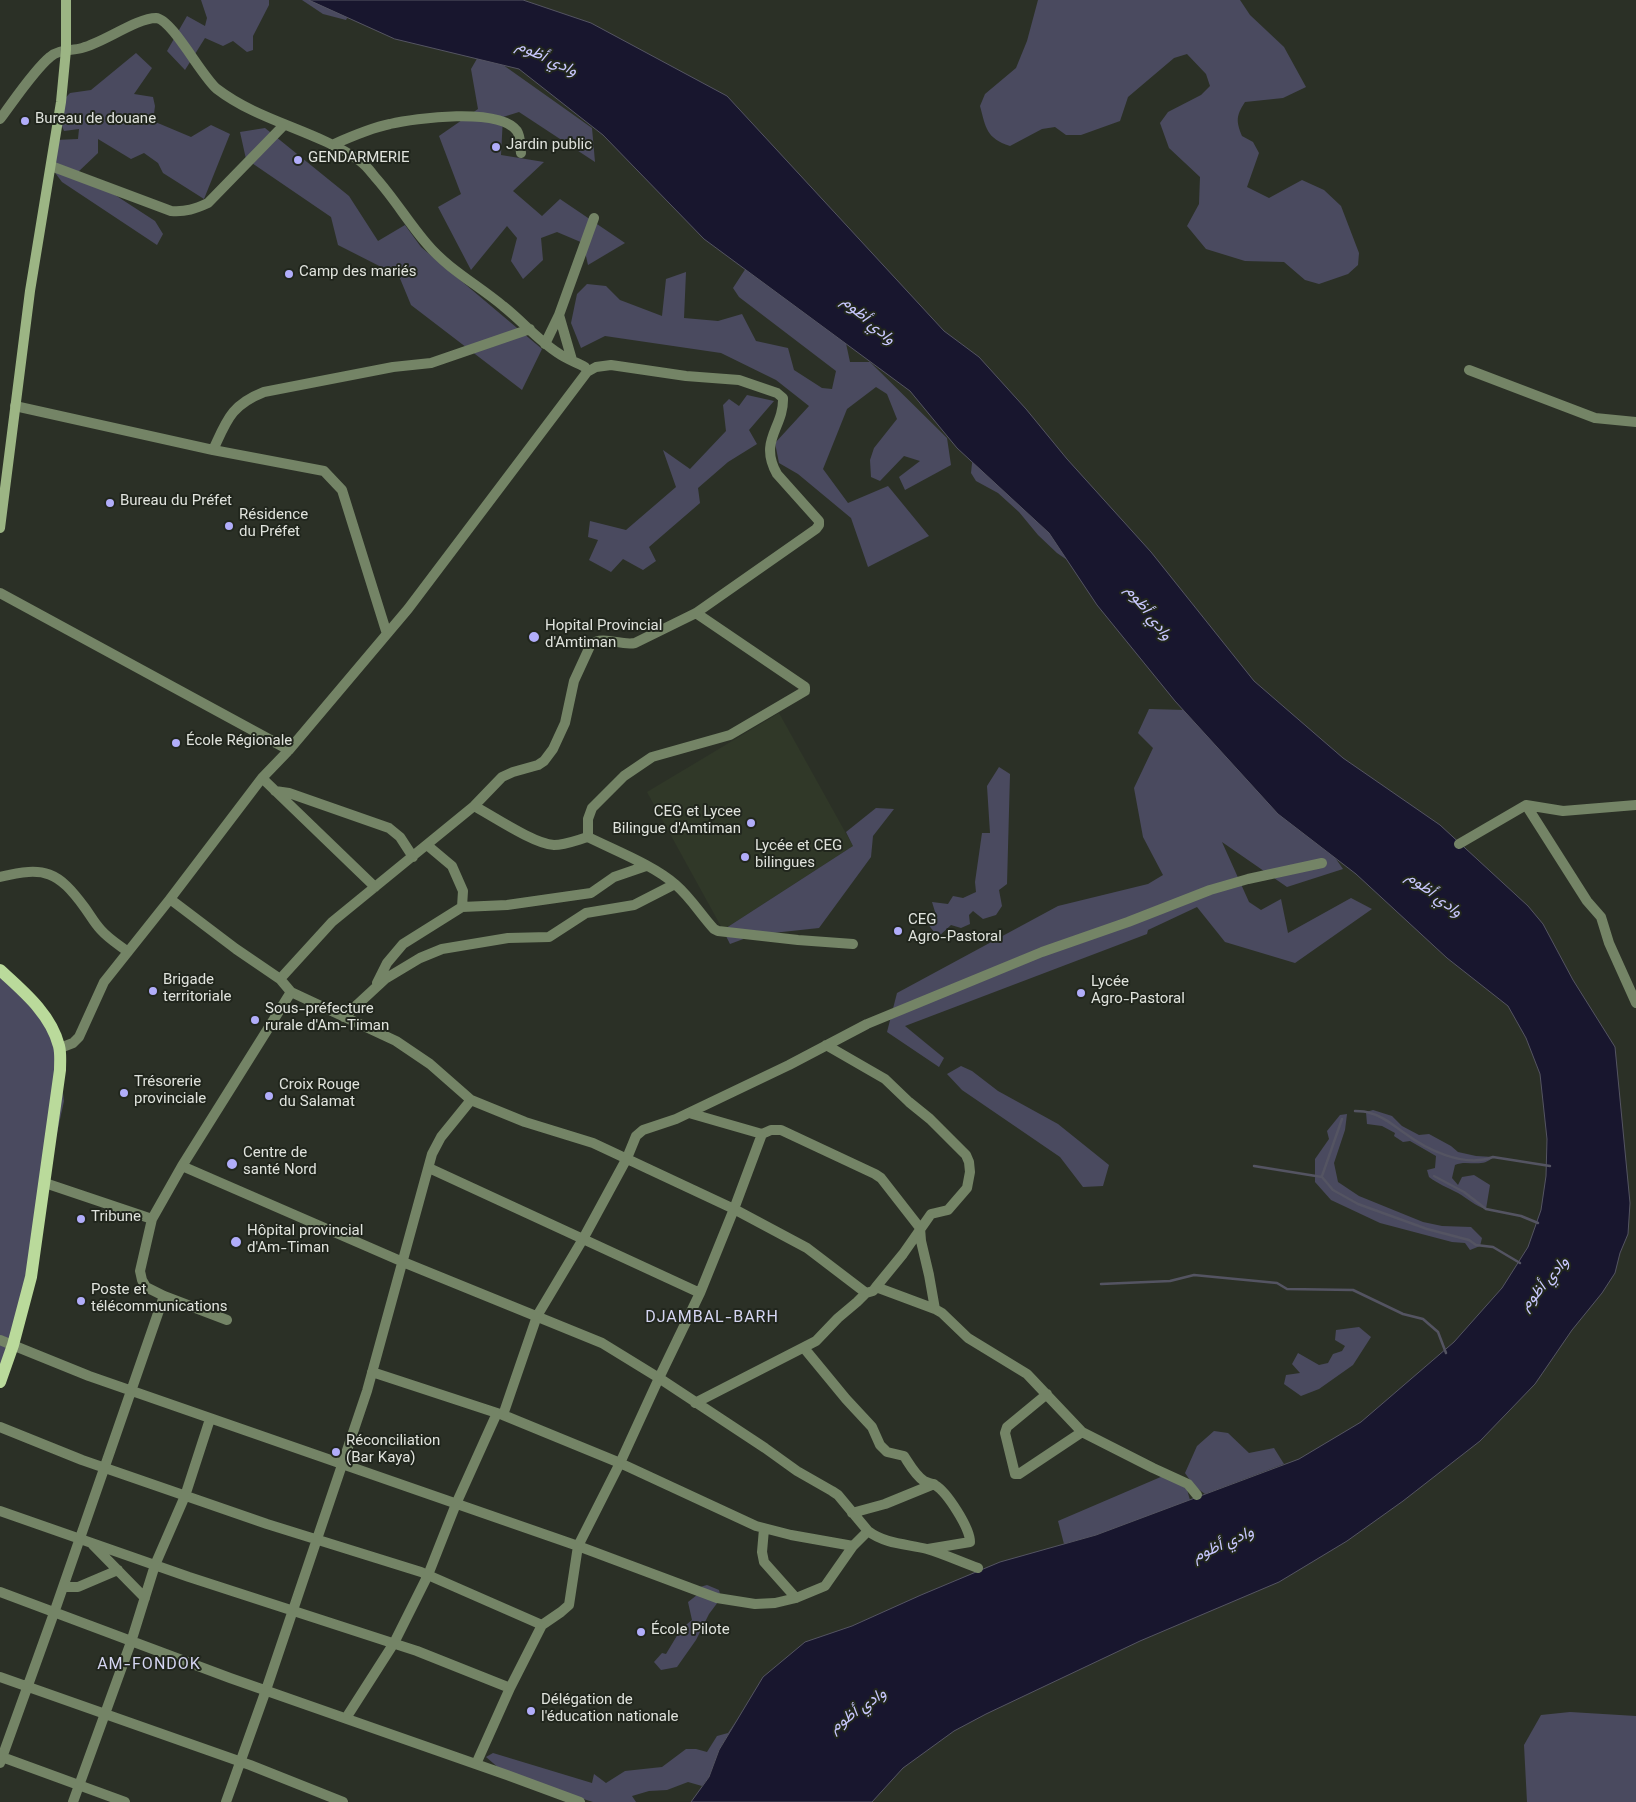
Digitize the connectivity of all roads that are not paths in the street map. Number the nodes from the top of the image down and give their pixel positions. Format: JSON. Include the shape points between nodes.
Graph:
{"nodes":[{"id":1,"x":64,"y":2,"type":"edge"},
{"id":2,"x":66,"y":50,"type":"junction"},
{"id":3,"x":1,"y":115,"type":"edge"},
{"id":4,"x":284,"y":125,"type":"junction"},
{"id":5,"x":332,"y":145,"type":"junction"},
{"id":6,"x":521,"y":154,"type":"dead end"},
{"id":7,"x":51,"y":166,"type":"junction"},
{"id":8,"x":594,"y":218,"type":"dead end"},
{"id":9,"x":559,"y":315,"type":"junction"},
{"id":10,"x":530,"y":329,"type":"junction"},
{"id":11,"x":545,"y":344,"type":"junction"},
{"id":12,"x":572,"y":360,"type":"junction"},
{"id":13,"x":1469,"y":370,"type":"dead end"},
{"id":14,"x":587,"y":372,"type":"junction"},
{"id":15,"x":15,"y":406,"type":"junction"},
{"id":16,"x":1636,"y":422,"type":"edge"},
{"id":17,"x":213,"y":450,"type":"junction"},
{"id":18,"x":0,"y":528,"type":"edge"},
{"id":19,"x":0,"y":594,"type":"edge"},
{"id":20,"x":696,"y":613,"type":"junction"},
{"id":21,"x":387,"y":634,"type":"junction"},
{"id":22,"x":289,"y":750,"type":"junction"},
{"id":23,"x":262,"y":778,"type":"junction"},
{"id":24,"x":275,"y":791,"type":"junction"},
{"id":25,"x":1636,"y":805,"type":"edge"},
{"id":26,"x":474,"y":806,"type":"junction"},
{"id":27,"x":1526,"y":806,"type":"junction"},
{"id":28,"x":588,"y":837,"type":"junction"},
{"id":29,"x":1459,"y":844,"type":"dead end"},
{"id":30,"x":427,"y":845,"type":"junction"},
{"id":31,"x":413,"y":857,"type":"junction"},
{"id":32,"x":1322,"y":863,"type":"dead end"},
{"id":33,"x":646,"y":866,"type":"junction"},
{"id":34,"x":0,"y":877,"type":"edge"},
{"id":35,"x":674,"y":884,"type":"junction"},
{"id":36,"x":375,"y":887,"type":"junction"},
{"id":37,"x":170,"y":899,"type":"junction"},
{"id":38,"x":462,"y":907,"type":"junction"},
{"id":39,"x":853,"y":944,"type":"dead end"},
{"id":40,"x":128,"y":952,"type":"junction"},
{"id":41,"x":0,"y":970,"type":"edge"},
{"id":42,"x":280,"y":979,"type":"junction"},
{"id":43,"x":374,"y":989,"type":"junction"},
{"id":44,"x":291,"y":992,"type":"junction"},
{"id":45,"x":1636,"y":1003,"type":"edge"},
{"id":46,"x":344,"y":1017,"type":"junction"},
{"id":47,"x":826,"y":1045,"type":"junction"},
{"id":48,"x":60,"y":1048,"type":"junction"},
{"id":49,"x":471,"y":1100,"type":"junction"},
{"id":50,"x":689,"y":1113,"type":"junction"},
{"id":51,"x":762,"y":1134,"type":"junction"},
{"id":52,"x":627,"y":1158,"type":"junction"},
{"id":53,"x":182,"y":1166,"type":"junction"},
{"id":54,"x":429,"y":1168,"type":"junction"},
{"id":55,"x":45,"y":1183,"type":"junction"},
{"id":56,"x":734,"y":1210,"type":"junction"},
{"id":57,"x":152,"y":1219,"type":"junction"},
{"id":58,"x":920,"y":1228,"type":"junction"},
{"id":59,"x":582,"y":1239,"type":"junction"},
{"id":60,"x":403,"y":1262,"type":"junction"},
{"id":61,"x":876,"y":1287,"type":"junction"},
{"id":62,"x":700,"y":1293,"type":"junction"},
{"id":63,"x":866,"y":1293,"type":"junction"},
{"id":64,"x":164,"y":1296,"type":"junction"},
{"id":65,"x":935,"y":1309,"type":"junction"},
{"id":66,"x":537,"y":1316,"type":"junction"},
{"id":67,"x":228,"y":1320,"type":"dead end"},
{"id":68,"x":0,"y":1340,"type":"edge"},
{"id":69,"x":13,"y":1345,"type":"junction"},
{"id":70,"x":804,"y":1348,"type":"junction"},
{"id":71,"x":372,"y":1372,"type":"junction"},
{"id":72,"x":658,"y":1378,"type":"junction"},
{"id":73,"x":0,"y":1382,"type":"edge"},
{"id":74,"x":132,"y":1391,"type":"junction"},
{"id":75,"x":1047,"y":1394,"type":"junction"},
{"id":76,"x":696,"y":1403,"type":"junction"},
{"id":77,"x":500,"y":1414,"type":"junction"},
{"id":78,"x":210,"y":1419,"type":"junction"},
{"id":79,"x":0,"y":1427,"type":"edge"},
{"id":80,"x":1082,"y":1432,"type":"junction"},
{"id":81,"x":620,"y":1463,"type":"junction"},
{"id":82,"x":341,"y":1464,"type":"junction"},
{"id":83,"x":104,"y":1468,"type":"junction"},
{"id":84,"x":934,"y":1484,"type":"junction"},
{"id":85,"x":1197,"y":1495,"type":"dead end"},
{"id":86,"x":184,"y":1496,"type":"junction"},
{"id":87,"x":456,"y":1504,"type":"junction"},
{"id":88,"x":0,"y":1511,"type":"edge"},
{"id":89,"x":852,"y":1513,"type":"junction"},
{"id":90,"x":764,"y":1529,"type":"junction"},
{"id":91,"x":868,"y":1531,"type":"junction"},
{"id":92,"x":79,"y":1539,"type":"junction"},
{"id":93,"x":317,"y":1540,"type":"junction"},
{"id":94,"x":92,"y":1544,"type":"junction"},
{"id":95,"x":578,"y":1546,"type":"junction"},
{"id":96,"x":853,"y":1546,"type":"junction"},
{"id":97,"x":928,"y":1549,"type":"junction"},
{"id":98,"x":155,"y":1565,"type":"junction"},
{"id":99,"x":978,"y":1568,"type":"dead end"},
{"id":100,"x":118,"y":1570,"type":"junction"},
{"id":101,"x":428,"y":1575,"type":"junction"},
{"id":102,"x":63,"y":1587,"type":"junction"},
{"id":103,"x":0,"y":1592,"type":"edge"},
{"id":104,"x":145,"y":1598,"type":"junction"},
{"id":105,"x":796,"y":1598,"type":"junction"},
{"id":106,"x":294,"y":1610,"type":"junction"},
{"id":107,"x":54,"y":1613,"type":"junction"},
{"id":108,"x":542,"y":1625,"type":"junction"},
{"id":109,"x":131,"y":1642,"type":"junction"},
{"id":110,"x":394,"y":1643,"type":"junction"},
{"id":111,"x":0,"y":1677,"type":"edge"},
{"id":112,"x":27,"y":1688,"type":"junction"},
{"id":113,"x":510,"y":1688,"type":"junction"},
{"id":114,"x":266,"y":1690,"type":"junction"},
{"id":115,"x":105,"y":1714,"type":"junction"},
{"id":116,"x":346,"y":1718,"type":"junction"},
{"id":117,"x":1,"y":1760,"type":"edge"},
{"id":118,"x":240,"y":1762,"type":"junction"},
{"id":119,"x":476,"y":1764,"type":"junction"},
{"id":120,"x":79,"y":1785,"type":"junction"},
{"id":121,"x":551,"y":1791,"type":"junction"},
{"id":122,"x":73,"y":1802,"type":"edge"},
{"id":123,"x":125,"y":1802,"type":"edge"},
{"id":124,"x":226,"y":1802,"type":"edge"},
{"id":125,"x":343,"y":1802,"type":"edge"},
{"id":126,"x":546,"y":1802,"type":"edge"},
{"id":127,"x":580,"y":1802,"type":"edge"}],
"edges":[{"from":1,"to":2,"type":"main road"},
{"from":2,"to":3,"type":"street","via":[[45,61]]},
{"from":2,"to":4,"type":"street","via":[[90,46],[146,20],[163,20],[214,86]]},
{"from":2,"to":7,"type":"main road"},
{"from":4,"to":5,"type":"street"},
{"from":4,"to":7,"type":"street","via":[[208,202],[183,212],[171,211]]},
{"from":5,"to":6,"type":"street","via":[[389,124],[474,116],[513,127],[518,132]]},
{"from":5,"to":10,"type":"street","via":[[362,162],[427,244],[457,272]]},
{"from":7,"to":15,"type":"main road"},
{"from":8,"to":9,"type":"street"},
{"from":9,"to":11,"type":"street"},
{"from":9,"to":12,"type":"street"},
{"from":10,"to":11,"type":"street"},
{"from":10,"to":17,"type":"street","via":[[432,363],[393,367],[264,392],[247,399],[235,409]]},
{"from":11,"to":12,"type":"street"},
{"from":12,"to":14,"type":"street","via":[[585,367]]},
{"from":13,"to":16,"type":"street","via":[[1595,418]]},
{"from":14,"to":20,"type":"street","via":[[610,365],[739,380],[783,398],[783,407],[770,440],[770,453],[774,467],[819,525]]},
{"from":14,"to":21,"type":"street"},
{"from":15,"to":17,"type":"street"},
{"from":15,"to":18,"type":"main road"},
{"from":17,"to":21,"type":"street","via":[[308,466],[324,471],[334,479],[342,490]]},
{"from":19,"to":22,"type":"street"},
{"from":20,"to":26,"type":"street","via":[[635,643],[596,640],[591,644],[574,681],[565,723],[553,749],[538,766],[502,777]]},
{"from":20,"to":28,"type":"street","via":[[805,686],[805,691],[730,735],[652,757],[624,776],[592,808]]},
{"from":21,"to":22,"type":"street"},
{"from":22,"to":23,"type":"street"},
{"from":23,"to":24,"type":"street"},
{"from":23,"to":37,"type":"street"},
{"from":24,"to":31,"type":"street","via":[[389,828],[400,836]]},
{"from":24,"to":36,"type":"street"},
{"from":25,"to":27,"type":"street","via":[[1563,811]]},
{"from":26,"to":28,"type":"street","via":[[545,843],[553,845]]},
{"from":26,"to":30,"type":"street"},
{"from":27,"to":29,"type":"street"},
{"from":27,"to":45,"type":"street","via":[[1586,901],[1601,918]]},
{"from":28,"to":33,"type":"street"},
{"from":30,"to":31,"type":"street"},
{"from":30,"to":38,"type":"street","via":[[452,866],[463,891]]},
{"from":31,"to":36,"type":"street"},
{"from":32,"to":47,"type":"street","via":[[1248,878],[1210,890],[1042,952],[867,1024]]},
{"from":33,"to":35,"type":"street"},
{"from":33,"to":38,"type":"street","via":[[614,877],[591,893],[507,905]]},
{"from":34,"to":40,"type":"street","via":[[42,872],[58,877],[72,890],[101,931]]},
{"from":35,"to":39,"type":"street","via":[[718,931]]},
{"from":35,"to":43,"type":"street","via":[[634,905],[586,913],[549,936],[516,937],[442,949],[402,968]]},
{"from":36,"to":42,"type":"street","via":[[332,922]]},
{"from":37,"to":40,"type":"street"},
{"from":37,"to":42,"type":"street"},
{"from":38,"to":43,"type":"street","via":[[403,944],[387,963]]},
{"from":40,"to":48,"type":"street","via":[[104,982],[79,1037]]},
{"from":41,"to":48,"type":"main road","via":[[41,1010]]},
{"from":42,"to":44,"type":"street"},
{"from":43,"to":46,"type":"street"},
{"from":44,"to":46,"type":"street"},
{"from":44,"to":53,"type":"street"},
{"from":46,"to":49,"type":"street","via":[[396,1041],[430,1064]]},
{"from":47,"to":50,"type":"street"},
{"from":47,"to":58,"type":"street","via":[[885,1079],[966,1155],[970,1172],[966,1188],[948,1210],[931,1214]]},
{"from":48,"to":55,"type":"main road"},
{"from":49,"to":52,"type":"street"},
{"from":49,"to":54,"type":"street","via":[[438,1141]]},
{"from":50,"to":51,"type":"street"},
{"from":50,"to":52,"type":"street","via":[[638,1133]]},
{"from":51,"to":56,"type":"street"},
{"from":51,"to":58,"type":"street","via":[[781,1130],[879,1175]]},
{"from":52,"to":56,"type":"street"},
{"from":52,"to":59,"type":"street"},
{"from":53,"to":57,"type":"street"},
{"from":53,"to":60,"type":"street"},
{"from":54,"to":59,"type":"street"},
{"from":54,"to":60,"type":"street"},
{"from":55,"to":57,"type":"street"},
{"from":55,"to":69,"type":"main road","via":[[31,1277]]},
{"from":56,"to":62,"type":"street"},
{"from":56,"to":63,"type":"street","via":[[807,1248]]},
{"from":57,"to":64,"type":"street","via":[[140,1271],[146,1287]]},
{"from":58,"to":61,"type":"street"},
{"from":58,"to":65,"type":"street"},
{"from":59,"to":62,"type":"street"},
{"from":59,"to":66,"type":"street"},
{"from":60,"to":66,"type":"street"},
{"from":60,"to":71,"type":"street"},
{"from":61,"to":63,"type":"street"},
{"from":61,"to":65,"type":"street"},
{"from":62,"to":72,"type":"street"},
{"from":63,"to":70,"type":"street","via":[[816,1341]]},
{"from":64,"to":67,"type":"street"},
{"from":64,"to":74,"type":"street"},
{"from":65,"to":75,"type":"street","via":[[968,1338],[1027,1374]]},
{"from":66,"to":72,"type":"street","via":[[602,1343]]},
{"from":66,"to":77,"type":"street"},
{"from":68,"to":69,"type":"street"},
{"from":69,"to":73,"type":"main road"},
{"from":69,"to":74,"type":"street"},
{"from":70,"to":76,"type":"street"},
{"from":70,"to":84,"type":"street","via":[[872,1427],[880,1445],[887,1452],[904,1456],[922,1480]]},
{"from":71,"to":77,"type":"street"},
{"from":71,"to":82,"type":"street"},
{"from":72,"to":76,"type":"street"},
{"from":72,"to":81,"type":"street"},
{"from":74,"to":78,"type":"street"},
{"from":74,"to":83,"type":"street"},
{"from":75,"to":80,"type":"street"},
{"from":75,"to":80,"type":"street","via":[[1007,1427],[1005,1433],[1015,1474]]},
{"from":76,"to":89,"type":"street","via":[[838,1495]]},
{"from":77,"to":81,"type":"street"},
{"from":77,"to":87,"type":"street"},
{"from":78,"to":82,"type":"street"},
{"from":78,"to":86,"type":"street"},
{"from":79,"to":83,"type":"street"},
{"from":80,"to":85,"type":"street","via":[[1188,1484]]},
{"from":81,"to":90,"type":"street"},
{"from":81,"to":95,"type":"street"},
{"from":82,"to":87,"type":"street"},
{"from":82,"to":93,"type":"street"},
{"from":83,"to":86,"type":"street"},
{"from":83,"to":92,"type":"street"},
{"from":84,"to":89,"type":"street","via":[[885,1504]]},
{"from":84,"to":97,"type":"street","via":[[954,1505],[970,1542]]},
{"from":86,"to":93,"type":"street"},
{"from":86,"to":98,"type":"street"},
{"from":87,"to":95,"type":"street"},
{"from":87,"to":101,"type":"street"},
{"from":88,"to":92,"type":"street"},
{"from":89,"to":91,"type":"street"},
{"from":90,"to":96,"type":"street"},
{"from":90,"to":105,"type":"street","via":[[764,1562]]},
{"from":91,"to":96,"type":"street"},
{"from":91,"to":97,"type":"street","via":[[885,1540]]},
{"from":92,"to":94,"type":"street"},
{"from":92,"to":102,"type":"street"},
{"from":93,"to":101,"type":"street"},
{"from":93,"to":106,"type":"street"},
{"from":94,"to":98,"type":"street"},
{"from":94,"to":100,"type":"street"},
{"from":95,"to":105,"type":"street","via":[[717,1598],[755,1604],[775,1604]]},
{"from":95,"to":108,"type":"street","via":[[569,1605]]},
{"from":96,"to":105,"type":"street","via":[[825,1586]]},
{"from":97,"to":99,"type":"street"},
{"from":98,"to":104,"type":"street"},
{"from":98,"to":106,"type":"street"},
{"from":100,"to":102,"type":"street","via":[[78,1587]]},
{"from":100,"to":104,"type":"street"},
{"from":101,"to":108,"type":"street"},
{"from":101,"to":110,"type":"street"},
{"from":102,"to":107,"type":"street"},
{"from":103,"to":107,"type":"street"},
{"from":104,"to":109,"type":"street"},
{"from":106,"to":110,"type":"street"},
{"from":106,"to":114,"type":"street"},
{"from":107,"to":109,"type":"street"},
{"from":107,"to":112,"type":"street"},
{"from":108,"to":113,"type":"street"},
{"from":109,"to":114,"type":"street"},
{"from":109,"to":115,"type":"street"},
{"from":110,"to":113,"type":"street"},
{"from":110,"to":116,"type":"street"},
{"from":111,"to":112,"type":"street"},
{"from":112,"to":115,"type":"street"},
{"from":112,"to":117,"type":"street"},
{"from":113,"to":119,"type":"street"},
{"from":114,"to":116,"type":"street"},
{"from":114,"to":118,"type":"street"},
{"from":115,"to":118,"type":"street"},
{"from":115,"to":120,"type":"street"},
{"from":116,"to":119,"type":"street"},
{"from":117,"to":120,"type":"street"},
{"from":118,"to":124,"type":"street"},
{"from":118,"to":125,"type":"street"},
{"from":119,"to":121,"type":"street"},
{"from":120,"to":122,"type":"street"},
{"from":120,"to":123,"type":"street"},
{"from":121,"to":126,"type":"street"},
{"from":121,"to":127,"type":"street"}]}
